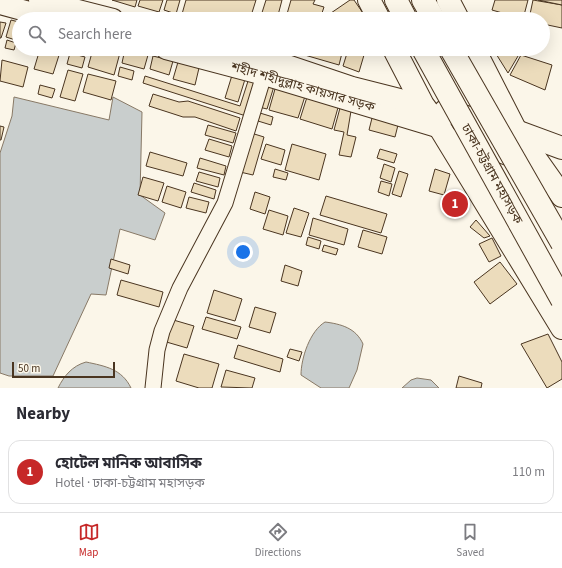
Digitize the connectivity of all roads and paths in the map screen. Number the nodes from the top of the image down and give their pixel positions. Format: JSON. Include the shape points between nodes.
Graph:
{"nodes":[{"id":1,"x":39,"y":0,"type":"edge"},
{"id":2,"x":369,"y":0,"type":"edge"},
{"id":3,"x":396,"y":0,"type":"edge"},
{"id":4,"x":423,"y":0,"type":"edge"},
{"id":5,"x":448,"y":0,"type":"edge"},
{"id":6,"x":0,"y":4,"type":"edge"},
{"id":7,"x":29,"y":12,"type":"edge"},
{"id":8,"x":86,"y":12,"type":"edge"},
{"id":9,"x":375,"y":12,"type":"edge"},
{"id":10,"x":402,"y":12,"type":"edge"},
{"id":11,"x":430,"y":12,"type":"edge"},
{"id":12,"x":454,"y":12,"type":"edge"},
{"id":13,"x":205,"y":56,"type":"edge"},
{"id":14,"x":245,"y":56,"type":"edge"},
{"id":15,"x":398,"y":56,"type":"edge"},
{"id":16,"x":427,"y":56,"type":"edge"},
{"id":17,"x":455,"y":56,"type":"edge"},
{"id":18,"x":478,"y":56,"type":"edge"},
{"id":19,"x":267,"y":67,"type":"junction"},
{"id":20,"x":423,"y":104,"type":"junction"},
{"id":21,"x":440,"y":128,"type":"junction"},
{"id":22,"x":516,"y":131,"type":"junction"},
{"id":23,"x":562,"y":148,"type":"edge"},
{"id":24,"x":540,"y":167,"type":"junction"},
{"id":25,"x":562,"y":174,"type":"edge"},
{"id":26,"x":562,"y":196,"type":"edge"},
{"id":27,"x":562,"y":244,"type":"edge"},
{"id":28,"x":562,"y":300,"type":"edge"},
{"id":29,"x":562,"y":328,"type":"edge"},
{"id":30,"x":153,"y":388,"type":"edge"}],
"edges":[{"from":1,"to":8,"type":"main road"},
{"from":2,"to":9,"type":"highway"},
{"from":3,"to":10,"type":"highway"},
{"from":4,"to":11,"type":"highway"},
{"from":5,"to":12,"type":"highway"},
{"from":6,"to":7,"type":"main road"},
{"from":13,"to":19,"type":"main road","name":"শহীদ শহীদুল্লাহ কায়সার সড়ক"},
{"from":14,"to":19,"type":"main road","name":"শহীদ শহীদুল্লাহ কায়সার সড়ক"},
{"from":15,"to":20,"type":"highway"},
{"from":16,"to":28,"type":"highway","name":"ঢাকা-চট্টগ্রাম মহাসড়ক","bridge":true},
{"from":17,"to":27,"type":"highway","name":"ঢাকা-চট্টগ্রাম মহাসড়ক","bridge":true},
{"from":18,"to":22,"type":"highway"},
{"from":19,"to":20,"type":"main road","name":"শহীদ শহীদুল্লাহ কায়সার সড়ক"},
{"from":19,"to":21,"type":"main road","name":"শহীদ শহীদুল্লাহ কায়সার সড়ক"},
{"from":19,"to":30,"type":"street","via":[[225,203],[180,288],[162,331]]},
{"from":20,"to":21,"type":"highway"},
{"from":20,"to":22,"type":"highway"},
{"from":21,"to":24,"type":"highway"},
{"from":21,"to":29,"type":"highway"},
{"from":22,"to":23,"type":"highway"},
{"from":22,"to":24,"type":"highway"},
{"from":24,"to":25,"type":"highway"},
{"from":24,"to":26,"type":"highway"}]}
